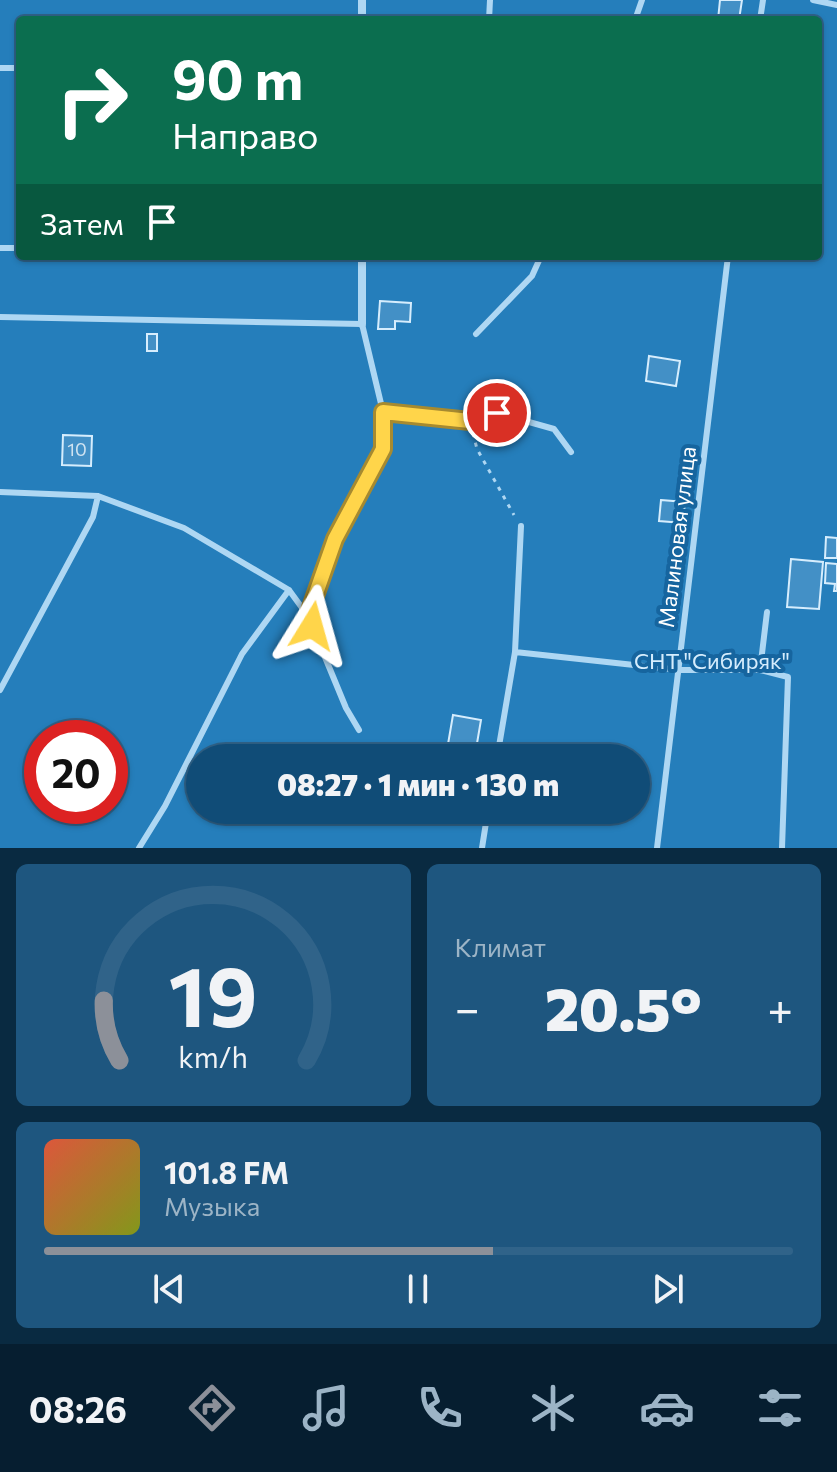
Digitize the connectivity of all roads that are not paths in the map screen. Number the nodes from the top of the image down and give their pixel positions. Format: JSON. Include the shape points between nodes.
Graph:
{"nodes":[{"id":1,"x":813,"y":0,"type":"edge"},
{"id":2,"x":837,"y":5,"type":"edge"},
{"id":3,"x":362,"y":260,"type":"edge"},
{"id":4,"x":539,"y":260,"type":"edge"},
{"id":5,"x":727,"y":260,"type":"edge"},
{"id":6,"x":0,"y":317,"type":"edge"},
{"id":7,"x":362,"y":324,"type":"junction"},
{"id":8,"x":476,"y":334,"type":"dead end"},
{"id":9,"x":383,"y":412,"type":"junction"},
{"id":10,"x":571,"y":452,"type":"dead end"},
{"id":11,"x":0,"y":492,"type":"edge"},
{"id":12,"x":98,"y":496,"type":"junction"},
{"id":13,"x":521,"y":526,"type":"road end"},
{"id":14,"x":289,"y":590,"type":"junction"},
{"id":15,"x":767,"y":612,"type":"dead end"},
{"id":16,"x":308,"y":616,"type":"junction"},
{"id":17,"x":515,"y":652,"type":"junction"},
{"id":18,"x":680,"y":670,"type":"junction"},
{"id":19,"x":760,"y":670,"type":"junction"},
{"id":20,"x":0,"y":690,"type":"edge"},
{"id":21,"x":359,"y":730,"type":"dead end"},
{"id":22,"x":499,"y":744,"type":"edge"},
{"id":23,"x":486,"y":824,"type":"edge"},
{"id":24,"x":139,"y":848,"type":"edge"},
{"id":25,"x":482,"y":848,"type":"edge"},
{"id":26,"x":657,"y":848,"type":"edge"},
{"id":27,"x":782,"y":848,"type":"edge"}],
"edges":[{"from":1,"to":2,"type":"lane"},
{"from":3,"to":7,"type":"street"},
{"from":4,"to":8,"type":"lane","via":[[532,276]]},
{"from":5,"to":18,"type":"lane","name":"Малиновая улица"},
{"from":6,"to":7,"type":"lane"},
{"from":7,"to":9,"type":"lane"},
{"from":9,"to":10,"type":"lane","via":[[470,421],[497,413],[554,429]]},
{"from":9,"to":16,"type":"lane","via":[[383,449],[335,539]]},
{"from":11,"to":12,"type":"lane"},
{"from":12,"to":14,"type":"lane","via":[[184,528]]},
{"from":12,"to":20,"type":"lane","via":[[93,517]]},
{"from":13,"to":17,"type":"lane"},
{"from":14,"to":16,"type":"lane"},
{"from":14,"to":24,"type":"lane","via":[[242,654]]},
{"from":15,"to":19,"type":"lane"},
{"from":16,"to":21,"type":"lane"},
{"from":17,"to":18,"type":"lane"},
{"from":17,"to":22,"type":"lane"},
{"from":18,"to":19,"type":"lane"},
{"from":18,"to":26,"type":"lane","name":"Малиновая улица"},
{"from":19,"to":27,"type":"lane","via":[[788,677]]},
{"from":23,"to":25,"type":"lane"}]}
